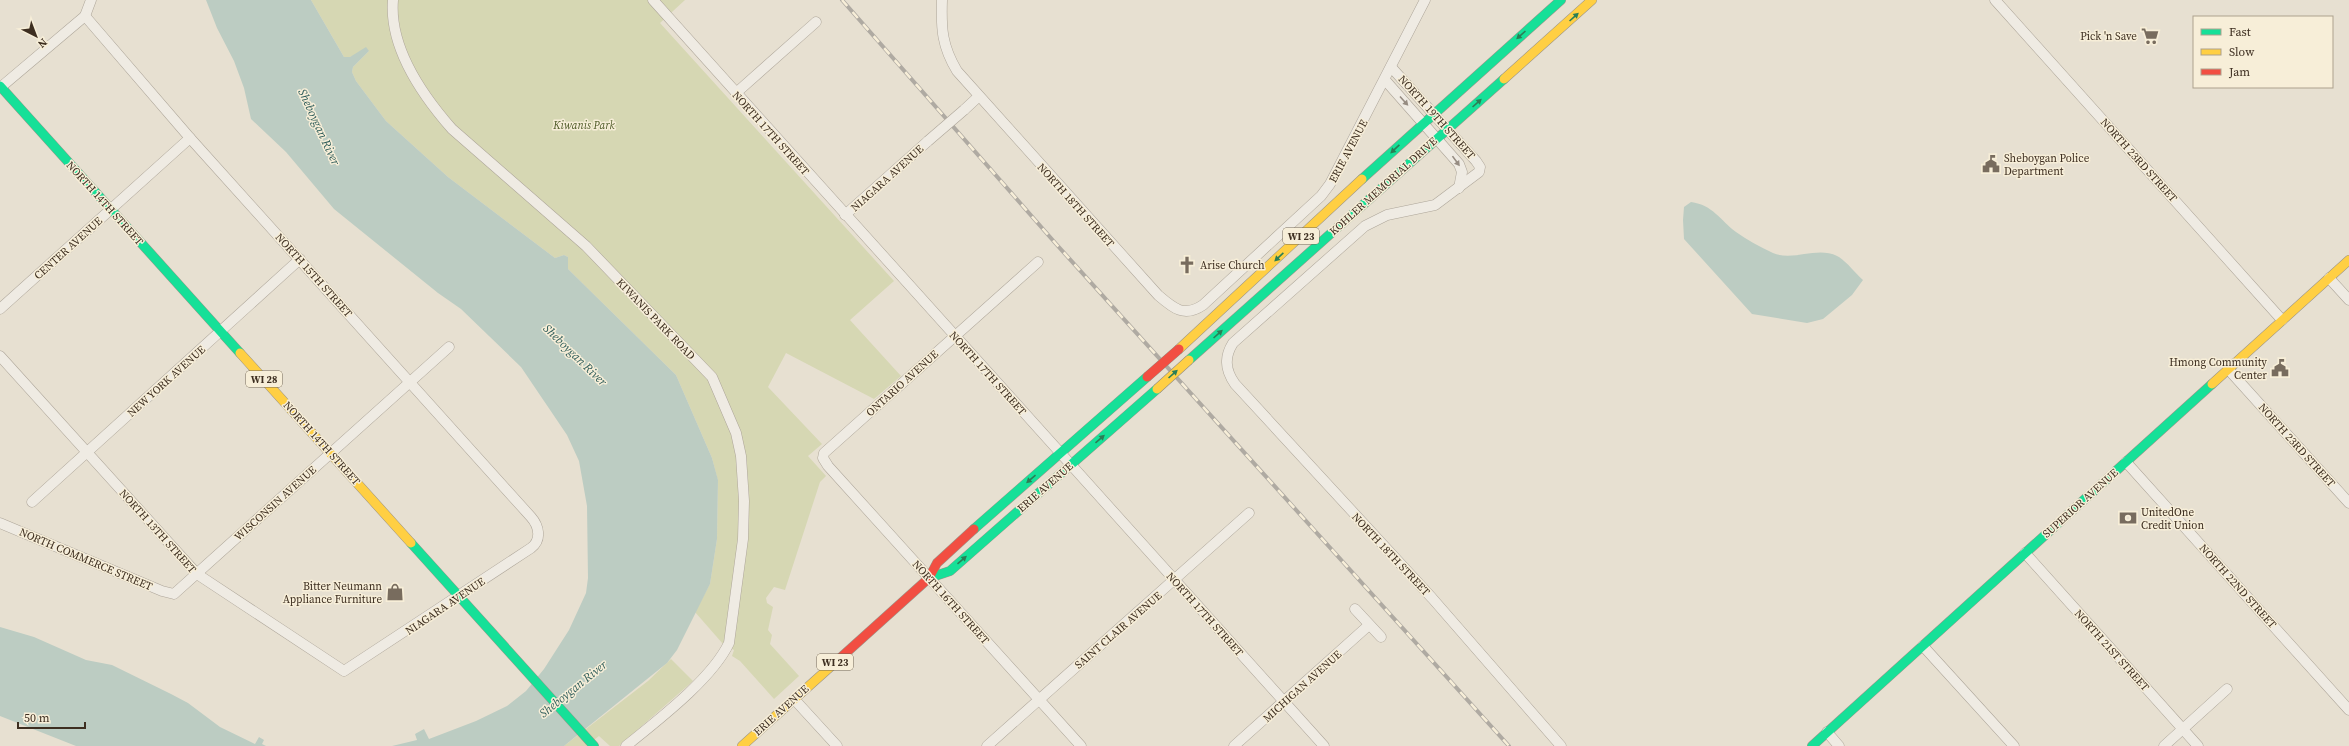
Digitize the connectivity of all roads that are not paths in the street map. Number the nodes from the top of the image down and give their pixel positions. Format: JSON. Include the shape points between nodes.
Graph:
{"nodes":[{"id":1,"x":91,"y":0,"type":"edge"},
{"id":2,"x":393,"y":0,"type":"edge"},
{"id":3,"x":654,"y":0,"type":"edge"},
{"id":4,"x":942,"y":0,"type":"edge"},
{"id":5,"x":1425,"y":0,"type":"edge"},
{"id":6,"x":1561,"y":0,"type":"edge"},
{"id":7,"x":1592,"y":0,"type":"edge"},
{"id":8,"x":1995,"y":0,"type":"edge"},
{"id":9,"x":85,"y":16,"type":"junction"},
{"id":10,"x":816,"y":22,"type":"dead end"},
{"id":11,"x":1391,"y":67,"type":"junction"},
{"id":12,"x":1385,"y":80,"type":"junction"},
{"id":13,"x":0,"y":87,"type":"edge"},
{"id":14,"x":736,"y":93,"type":"junction"},
{"id":15,"x":978,"y":97,"type":"junction"},
{"id":16,"x":1434,"y":114,"type":"junction"},
{"id":17,"x":1424,"y":123,"type":"junction"},
{"id":18,"x":1448,"y":129,"type":"junction"},
{"id":19,"x":190,"y":138,"type":"junction"},
{"id":20,"x":1437,"y":138,"type":"junction"},
{"id":21,"x":1458,"y":188,"type":"junction"},
{"id":22,"x":111,"y":209,"type":"junction"},
{"id":23,"x":845,"y":215,"type":"junction"},
{"id":24,"x":300,"y":259,"type":"junction"},
{"id":25,"x":2349,"y":260,"type":"edge"},
{"id":26,"x":1038,"y":262,"type":"dead end"},
{"id":27,"x":2329,"y":278,"type":"junction"},
{"id":28,"x":2349,"y":300,"type":"edge"},
{"id":29,"x":0,"y":309,"type":"edge"},
{"id":30,"x":1176,"y":310,"type":"joint"},
{"id":31,"x":2282,"y":320,"type":"junction"},
{"id":32,"x":221,"y":331,"type":"junction"},
{"id":33,"x":954,"y":337,"type":"junction"},
{"id":34,"x":450,"y":347,"type":"dead end"},
{"id":35,"x":0,"y":356,"type":"edge"},
{"id":36,"x":2228,"y":369,"type":"junction"},
{"id":37,"x":1148,"y":377,"type":"joint"},
{"id":38,"x":410,"y":382,"type":"junction"},
{"id":39,"x":1157,"y":389,"type":"joint"},
{"id":40,"x":87,"y":452,"type":"junction"},
{"id":41,"x":331,"y":453,"type":"junction"},
{"id":42,"x":1061,"y":454,"type":"junction"},
{"id":43,"x":823,"y":458,"type":"joint"},
{"id":44,"x":2126,"y":462,"type":"junction"},
{"id":45,"x":1070,"y":465,"type":"junction"},
{"id":46,"x":32,"y":502,"type":"dead end"},
{"id":47,"x":2349,"y":503,"type":"edge"},
{"id":48,"x":1249,"y":513,"type":"dead end"},
{"id":49,"x":0,"y":523,"type":"edge"},
{"id":50,"x":538,"y":535,"type":"joint"},
{"id":51,"x":2025,"y":553,"type":"junction"},
{"id":52,"x":197,"y":574,"type":"junction"},
{"id":53,"x":929,"y":578,"type":"junction"},
{"id":54,"x":1174,"y":579,"type":"junction"},
{"id":55,"x":172,"y":594,"type":"joint"},
{"id":56,"x":459,"y":596,"type":"junction"},
{"id":57,"x":1355,"y":609,"type":"dead end"},
{"id":58,"x":1369,"y":625,"type":"junction"},
{"id":59,"x":1381,"y":637,"type":"dead end"},
{"id":60,"x":1922,"y":646,"type":"junction"},
{"id":61,"x":344,"y":671,"type":"joint"},
{"id":62,"x":2227,"y":689,"type":"dead end"},
{"id":63,"x":794,"y":699,"type":"junction"},
{"id":64,"x":1039,"y":699,"type":"junction"},
{"id":65,"x":1284,"y":702,"type":"junction"},
{"id":66,"x":2349,"y":710,"type":"edge"},
{"id":67,"x":2183,"y":729,"type":"junction"},
{"id":68,"x":1827,"y":732,"type":"junction"},
{"id":69,"x":593,"y":745,"type":"edge"},
{"id":70,"x":626,"y":746,"type":"edge"},
{"id":71,"x":742,"y":746,"type":"edge"},
{"id":72,"x":837,"y":746,"type":"edge"},
{"id":73,"x":986,"y":746,"type":"edge"},
{"id":74,"x":1081,"y":746,"type":"edge"},
{"id":75,"x":1234,"y":746,"type":"edge"},
{"id":76,"x":1324,"y":746,"type":"edge"},
{"id":77,"x":1561,"y":746,"type":"edge"},
{"id":78,"x":1812,"y":746,"type":"edge"},
{"id":79,"x":1839,"y":746,"type":"edge"},
{"id":80,"x":2014,"y":746,"type":"edge"},
{"id":81,"x":2164,"y":746,"type":"edge"},
{"id":82,"x":2198,"y":746,"type":"edge"}],
"edges":[{"from":1,"to":9,"type":"street"},
{"from":2,"to":70,"type":"street","name":"KIWANIS PARK ROAD","via":[[393,16],[400,44],[418,83],[439,115],[591,252],[712,377],[736,432],[741,456],[744,501],[743,539],[729,643],[723,656],[708,674]]},
{"from":3,"to":14,"type":"street","name":"NORTH 17TH STREET"},
{"from":4,"to":15,"type":"street","name":"NORTH 18TH STREET","via":[[942,40],[957,71]]},
{"from":5,"to":11,"type":"street","name":"ERIE AVENUE"},
{"from":6,"to":16,"type":"main road","name":"KOHLER MEMORIAL DRIVE","number":"WI 23","one_way":true},
{"from":18,"to":7,"type":"main road","name":"KOHLER MEMORIAL DRIVE","number":"WI 23","one_way":true},
{"from":8,"to":31,"type":"street","name":"NORTH 23RD STREET"},
{"from":9,"to":13,"type":"street"},
{"from":9,"to":19,"type":"street","name":"NORTH 15TH STREET"},
{"from":10,"to":14,"type":"street"},
{"from":11,"to":12,"type":"street","name":"ERIE AVENUE"},
{"from":11,"to":16,"type":"street","name":"NORTH 19TH STREET"},
{"from":12,"to":17,"type":"street","name":"NORTH 19TH STREET","one_way":true},
{"from":12,"to":30,"type":"street","name":"ERIE AVENUE","via":[[1339,171],[1321,196],[1203,305],[1188,312]]},
{"from":13,"to":22,"type":"main road","name":"NORTH 14TH STREET","number":"WI 28"},
{"from":14,"to":23,"type":"street","name":"NORTH 17TH STREET"},
{"from":15,"to":23,"type":"street","name":"NIAGARA AVENUE","bridge":true},
{"from":15,"to":30,"type":"street","name":"NORTH 18TH STREET","via":[[1158,295]]},
{"from":16,"to":17,"type":"main road","name":"KOHLER MEMORIAL DRIVE","number":"WI 23"},
{"from":16,"to":18,"type":"street","name":"NORTH 19TH STREET"},
{"from":17,"to":20,"type":"street","name":"NORTH 19TH STREET"},
{"from":17,"to":37,"type":"main road","name":"KOHLER MEMORIAL DRIVE","number":"WI 23","one_way":true,"bridge":true},
{"from":18,"to":20,"type":"main road","name":"KOHLER MEMORIAL DRIVE","number":"WI 23"},
{"from":18,"to":21,"type":"street","name":"NORTH 19TH STREET","via":[[1480,168],[1477,175]]},
{"from":19,"to":22,"type":"street","name":"CENTER AVENUE"},
{"from":19,"to":24,"type":"street","name":"NORTH 15TH STREET"},
{"from":20,"to":21,"type":"street","name":"NORTH 19TH STREET","one_way":true,"via":[[1461,167],[1462,177]]},
{"from":39,"to":20,"type":"main road","name":"KOHLER MEMORIAL DRIVE","number":"WI 23","one_way":true,"bridge":true},
{"from":21,"to":77,"type":"street","name":"NORTH 18TH STREET","via":[[1440,203],[1429,208],[1388,215],[1365,226],[1234,343],[1226,361],[1235,384],[1432,598]]},
{"from":22,"to":29,"type":"street","name":"CENTER AVENUE"},
{"from":22,"to":32,"type":"main road","name":"NORTH 14TH STREET","number":"WI 28"},
{"from":23,"to":33,"type":"street","name":"NORTH 17TH STREET"},
{"from":24,"to":32,"type":"street","name":"NEW YORK AVENUE"},
{"from":24,"to":38,"type":"street","name":"NORTH 15TH STREET"},
{"from":25,"to":27,"type":"main road","name":"SUPERIOR AVENUE"},
{"from":26,"to":33,"type":"street","name":"ONTARIO AVENUE"},
{"from":27,"to":28,"type":"street"},
{"from":27,"to":31,"type":"main road","name":"SUPERIOR AVENUE"},
{"from":31,"to":36,"type":"main road","name":"SUPERIOR AVENUE"},
{"from":32,"to":40,"type":"street","name":"NEW YORK AVENUE"},
{"from":32,"to":41,"type":"main road","name":"NORTH 14TH STREET","number":"WI 28"},
{"from":33,"to":42,"type":"street","name":"NORTH 17TH STREET"},
{"from":33,"to":43,"type":"street","name":"ONTARIO AVENUE","via":[[824,453]]},
{"from":34,"to":38,"type":"street","name":"WISCONSIN AVENUE"},
{"from":35,"to":40,"type":"street","name":"NORTH 13TH STREET"},
{"from":36,"to":44,"type":"main road","name":"SUPERIOR AVENUE"},
{"from":36,"to":47,"type":"street","name":"NORTH 23RD STREET"},
{"from":37,"to":42,"type":"main road","name":"ERIE AVENUE","number":"WI 23"},
{"from":38,"to":41,"type":"street","name":"WISCONSIN AVENUE"},
{"from":38,"to":50,"type":"street","name":"NORTH 15TH STREET","via":[[533,519]]},
{"from":45,"to":39,"type":"main road","name":"ERIE AVENUE","number":"WI 23","one_way":true},
{"from":40,"to":46,"type":"street","name":"NEW YORK AVENUE"},
{"from":40,"to":52,"type":"street","name":"NORTH 13TH STREET"},
{"from":41,"to":52,"type":"street","name":"WISCONSIN AVENUE"},
{"from":41,"to":56,"type":"main road","name":"NORTH 14TH STREET","number":"WI 28"},
{"from":42,"to":45,"type":"street","name":"NORTH 17TH STREET"},
{"from":42,"to":53,"type":"main road","name":"ERIE AVENUE","number":"WI 23","one_way":true,"via":[[943,557]]},
{"from":43,"to":53,"type":"street","name":"NORTH 16TH STREET"},
{"from":44,"to":51,"type":"main road","name":"SUPERIOR AVENUE"},
{"from":44,"to":66,"type":"street","name":"NORTH 22ND STREET"},
{"from":53,"to":45,"type":"main road","name":"ERIE AVENUE","number":"WI 23","one_way":true,"via":[[950,571]]},
{"from":45,"to":54,"type":"street","name":"NORTH 17TH STREET"},
{"from":48,"to":54,"type":"street","name":"SAINT CLAIR AVENUE"},
{"from":49,"to":55,"type":"street","name":"NORTH COMMERCE STREET"},
{"from":50,"to":56,"type":"street","name":"NIAGARA AVENUE","via":[[532,547]]},
{"from":51,"to":60,"type":"main road","name":"SUPERIOR AVENUE"},
{"from":51,"to":67,"type":"street","name":"NORTH 21ST STREET"},
{"from":52,"to":55,"type":"street","name":"WISCONSIN AVENUE","via":[[178,592]]},
{"from":52,"to":61,"type":"street","name":"NORTH 13TH STREET"},
{"from":53,"to":63,"type":"main road","name":"ERIE AVENUE","number":"WI 23"},
{"from":53,"to":64,"type":"street","name":"NORTH 16TH STREET"},
{"from":54,"to":64,"type":"street","name":"SAINT CLAIR AVENUE"},
{"from":54,"to":65,"type":"street","name":"NORTH 17TH STREET"},
{"from":56,"to":61,"type":"street","name":"NIAGARA AVENUE"},
{"from":56,"to":69,"type":"main road","name":"NORTH 14TH STREET","number":"WI 28"},
{"from":57,"to":58,"type":"street"},
{"from":58,"to":59,"type":"street"},
{"from":58,"to":65,"type":"street","name":"MICHIGAN AVENUE"},
{"from":60,"to":68,"type":"main road","name":"SUPERIOR AVENUE"},
{"from":60,"to":80,"type":"street"},
{"from":62,"to":67,"type":"street"},
{"from":63,"to":71,"type":"main road","name":"ERIE AVENUE","number":"WI 23"},
{"from":63,"to":72,"type":"street"},
{"from":64,"to":73,"type":"street","name":"SAINT CLAIR AVENUE"},
{"from":64,"to":74,"type":"street","name":"NORTH 16TH STREET"},
{"from":65,"to":75,"type":"street","name":"MICHIGAN AVENUE"},
{"from":65,"to":76,"type":"street","name":"NORTH 17TH STREET"},
{"from":67,"to":81,"type":"street"},
{"from":67,"to":82,"type":"street","name":"NORTH 21ST STREET"},
{"from":68,"to":78,"type":"main road","name":"SUPERIOR AVENUE"},
{"from":68,"to":79,"type":"street"}]}
